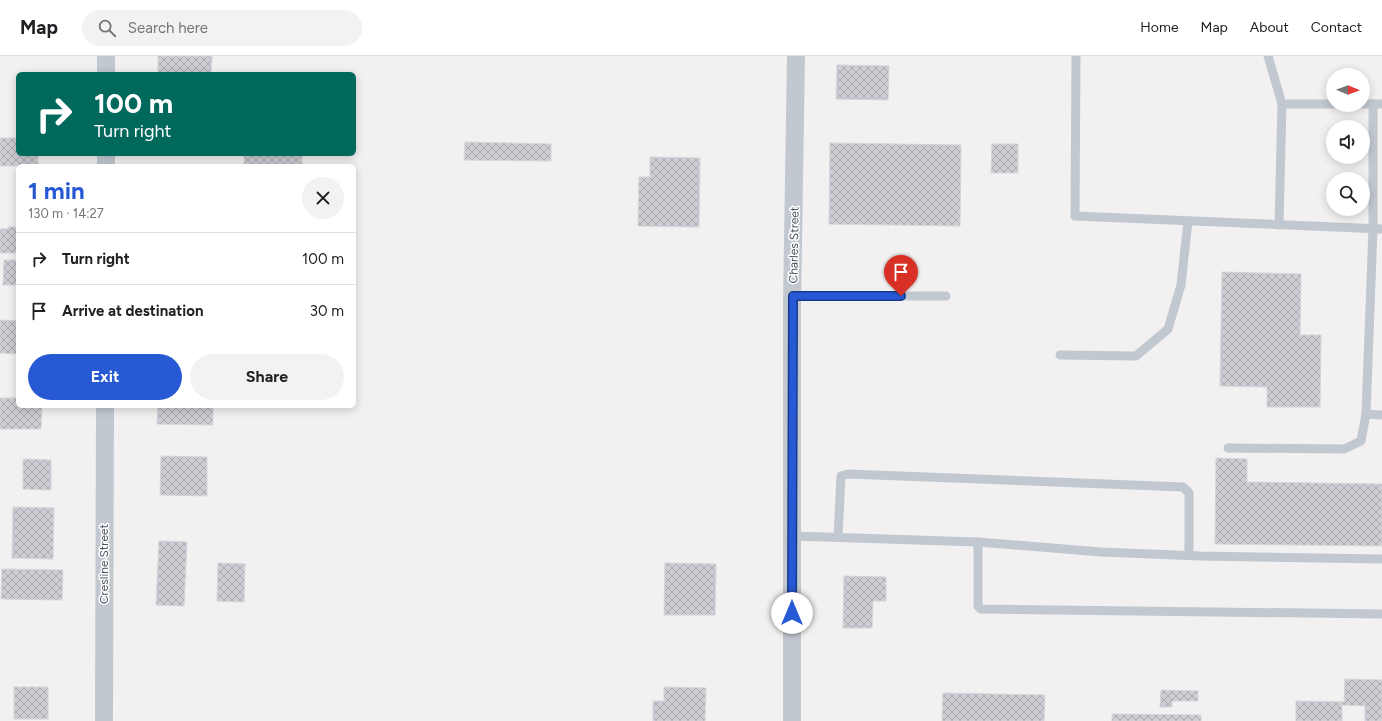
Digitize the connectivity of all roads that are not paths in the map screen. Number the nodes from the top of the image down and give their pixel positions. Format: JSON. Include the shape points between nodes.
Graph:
{"nodes":[{"id":1,"x":106,"y":56,"type":"edge"},
{"id":2,"x":796,"y":56,"type":"edge"},
{"id":3,"x":1076,"y":56,"type":"edge"},
{"id":4,"x":1268,"y":56,"type":"edge"},
{"id":5,"x":106,"y":72,"type":"edge"},
{"id":6,"x":1282,"y":104,"type":"junction"},
{"id":7,"x":1326,"y":104,"type":"edge"},
{"id":8,"x":1378,"y":104,"type":"edge"},
{"id":9,"x":1188,"y":221,"type":"junction"},
{"id":10,"x":1279,"y":225,"type":"junction"},
{"id":11,"x":1378,"y":229,"type":"edge"},
{"id":12,"x":793,"y":296,"type":"junction"},
{"id":13,"x":946,"y":296,"type":"dead end"},
{"id":14,"x":1060,"y":355,"type":"dead end"},
{"id":15,"x":105,"y":408,"type":"edge"},
{"id":16,"x":1366,"y":414,"type":"junction"},
{"id":17,"x":1382,"y":415,"type":"edge"},
{"id":18,"x":1228,"y":448,"type":"dead end"},
{"id":19,"x":792,"y":536,"type":"junction"},
{"id":20,"x":838,"y":537,"type":"junction"},
{"id":21,"x":978,"y":542,"type":"junction"},
{"id":22,"x":1189,"y":555,"type":"junction"},
{"id":23,"x":1382,"y":559,"type":"edge"},
{"id":24,"x":1382,"y":614,"type":"edge"},
{"id":25,"x":104,"y":721,"type":"edge"},
{"id":26,"x":792,"y":721,"type":"edge"}],
"edges":[{"from":1,"to":5,"type":"street"},
{"from":2,"to":12,"type":"street","name":"Charles Street"},
{"from":3,"to":9,"type":"lane","via":[[1074,216]]},
{"from":4,"to":6,"type":"lane"},
{"from":6,"to":7,"type":"lane"},
{"from":6,"to":10,"type":"lane"},
{"from":8,"to":11,"type":"lane"},
{"from":9,"to":10,"type":"lane"},
{"from":9,"to":14,"type":"lane","via":[[1182,285],[1168,329],[1136,356]]},
{"from":10,"to":11,"type":"lane"},
{"from":11,"to":16,"type":"lane"},
{"from":12,"to":13,"type":"lane"},
{"from":12,"to":19,"type":"street","name":"Charles Street"},
{"from":15,"to":25,"type":"street","name":"Cresline Street"},
{"from":16,"to":17,"type":"lane"},
{"from":16,"to":18,"type":"lane","via":[[1361,441],[1344,449]]},
{"from":19,"to":20,"type":"lane"},
{"from":19,"to":26,"type":"street","name":"Charles Street"},
{"from":20,"to":21,"type":"lane"},
{"from":20,"to":22,"type":"lane","via":[[841,476],[848,474],[1183,487],[1189,493]]},
{"from":21,"to":22,"type":"lane","via":[[1101,552]]},
{"from":21,"to":24,"type":"lane","via":[[978,606],[981,609]]},
{"from":22,"to":23,"type":"lane"}]}
